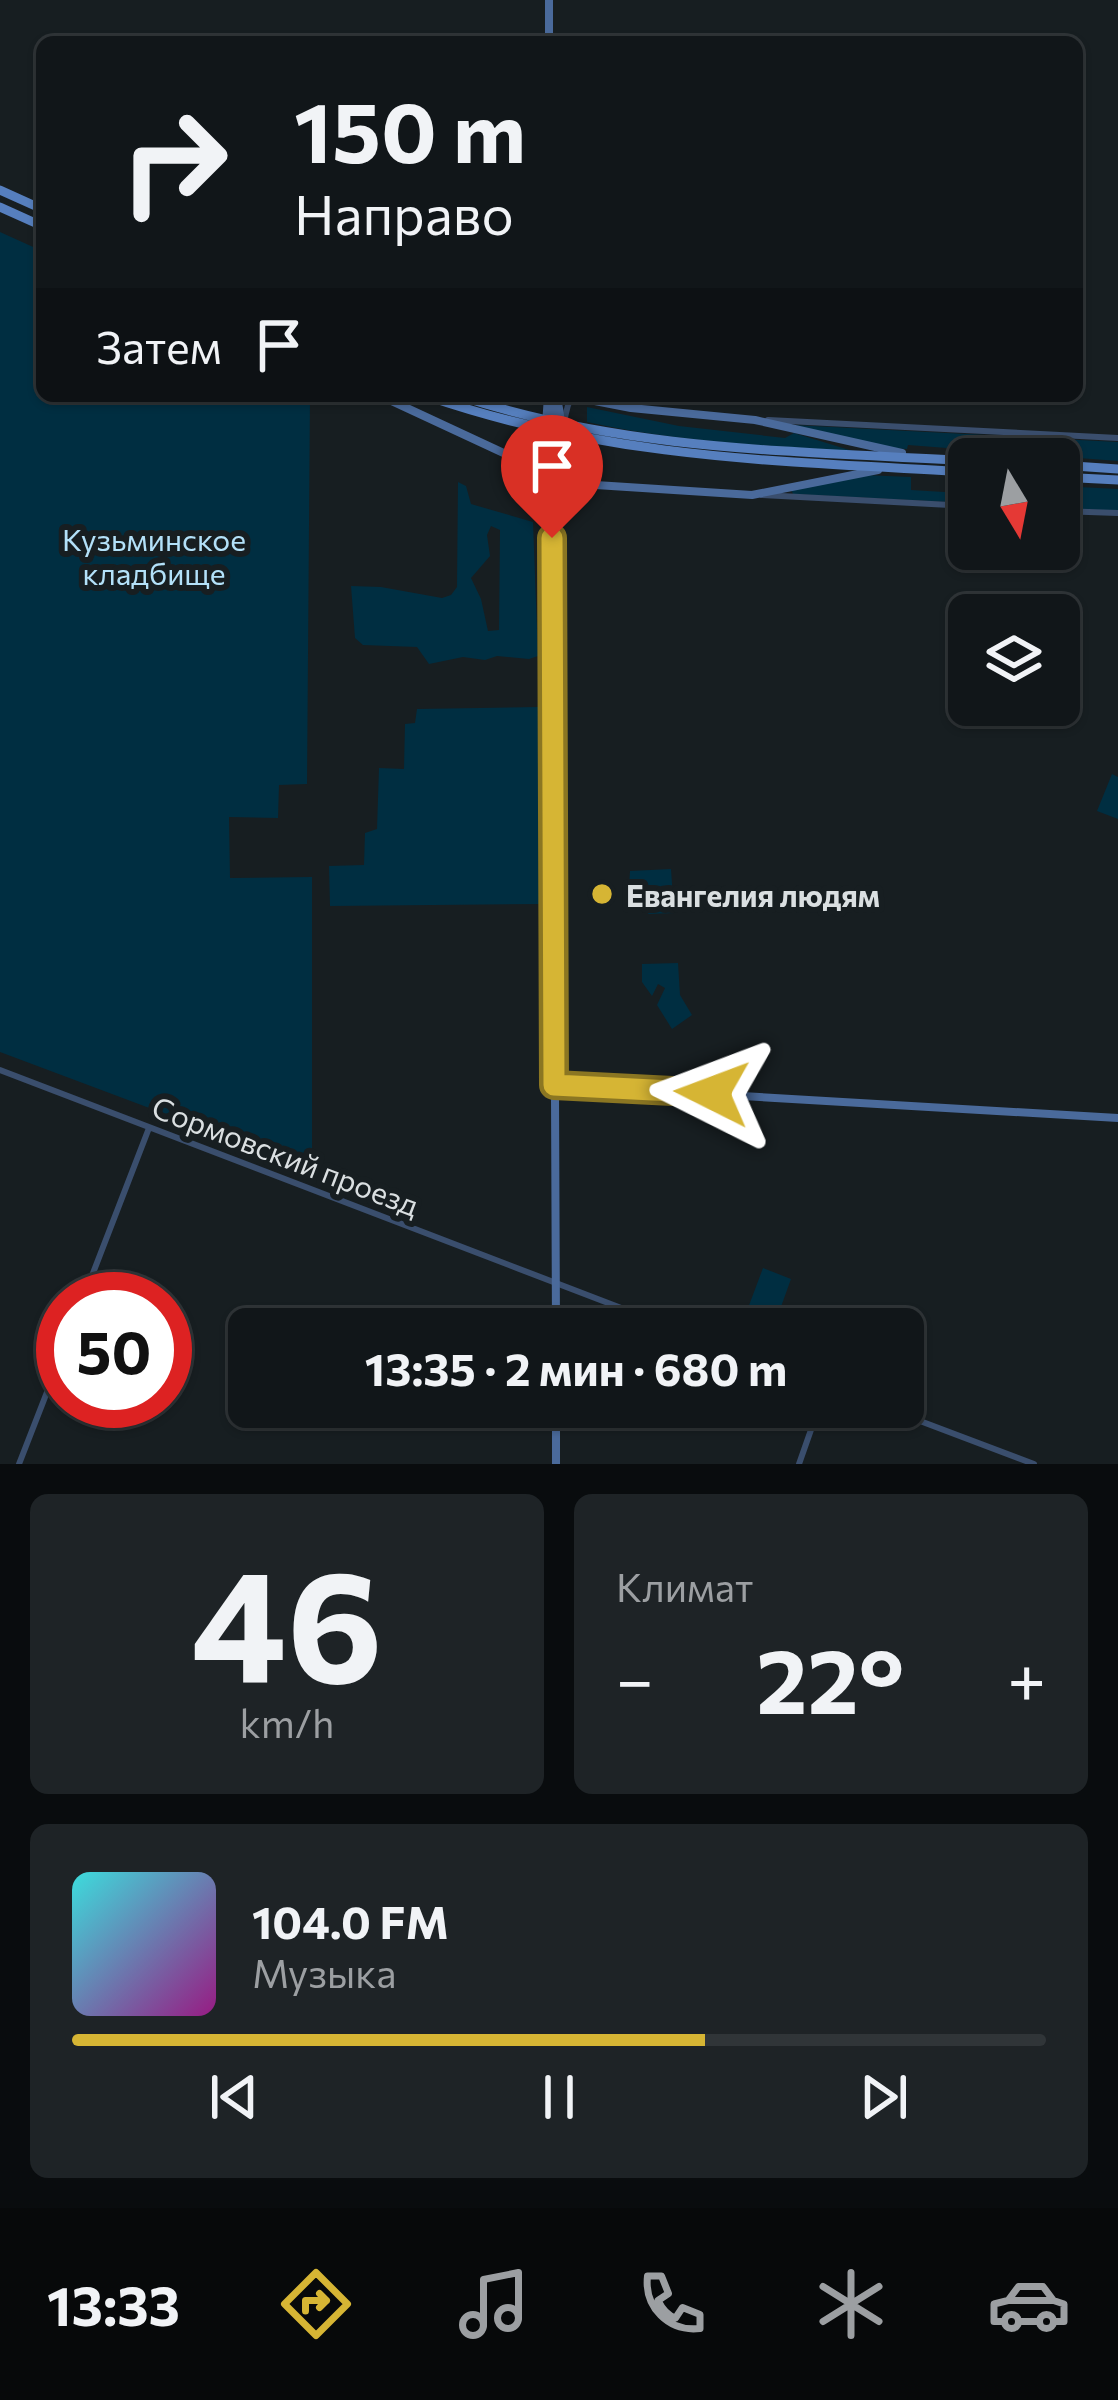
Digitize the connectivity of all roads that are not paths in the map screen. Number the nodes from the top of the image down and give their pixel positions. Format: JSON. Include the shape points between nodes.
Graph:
{"nodes":[{"id":1,"x":549,"y":0,"type":"edge"},
{"id":2,"x":549,"y":36,"type":"edge"},
{"id":3,"x":0,"y":190,"type":"edge"},
{"id":4,"x":36,"y":206,"type":"edge"},
{"id":5,"x":0,"y":207,"type":"edge"},
{"id":6,"x":36,"y":223,"type":"edge"},
{"id":7,"x":394,"y":402,"type":"edge"},
{"id":8,"x":450,"y":402,"type":"edge"},
{"id":9,"x":475,"y":402,"type":"edge"},
{"id":10,"x":551,"y":402,"type":"edge"},
{"id":11,"x":556,"y":402,"type":"edge"},
{"id":12,"x":568,"y":402,"type":"edge"},
{"id":13,"x":598,"y":402,"type":"edge"},
{"id":14,"x":755,"y":420,"type":"junction"},
{"id":15,"x":523,"y":421,"type":"junction"},
{"id":16,"x":586,"y":435,"type":"junction"},
{"id":17,"x":1118,"y":438,"type":"edge"},
{"id":18,"x":933,"y":458,"type":"junction"},
{"id":19,"x":948,"y":459,"type":"edge"},
{"id":20,"x":1080,"y":466,"type":"edge"},
{"id":21,"x":909,"y":468,"type":"junction"},
{"id":22,"x":1118,"y":469,"type":"edge"},
{"id":23,"x":948,"y":471,"type":"edge"},
{"id":24,"x":551,"y":475,"type":"junction"},
{"id":25,"x":1080,"y":477,"type":"edge"},
{"id":26,"x":1118,"y":480,"type":"edge"},
{"id":27,"x":574,"y":482,"type":"junction"},
{"id":28,"x":752,"y":495,"type":"junction"},
{"id":29,"x":948,"y":505,"type":"edge"},
{"id":30,"x":1080,"y":512,"type":"edge"},
{"id":31,"x":1118,"y":514,"type":"edge"},
{"id":32,"x":0,"y":1070,"type":"edge"},
{"id":33,"x":554,"y":1085,"type":"junction"},
{"id":34,"x":1118,"y":1118,"type":"edge"},
{"id":35,"x":149,"y":1128,"type":"junction"},
{"id":36,"x":93,"y":1272,"type":"edge"},
{"id":37,"x":555,"y":1283,"type":"junction"},
{"id":38,"x":556,"y":1308,"type":"edge"},
{"id":39,"x":621,"y":1308,"type":"edge"},
{"id":40,"x":36,"y":1420,"type":"edge"},
{"id":41,"x":924,"y":1422,"type":"edge"},
{"id":42,"x":556,"y":1428,"type":"edge"},
{"id":43,"x":812,"y":1428,"type":"edge"},
{"id":44,"x":19,"y":1464,"type":"edge"},
{"id":45,"x":556,"y":1464,"type":"edge"},
{"id":46,"x":799,"y":1464,"type":"edge"},
{"id":47,"x":1034,"y":1464,"type":"edge"}],
"edges":[{"from":1,"to":2,"type":"main road"},
{"from":3,"to":4,"type":"main road"},
{"from":5,"to":6,"type":"main road"},
{"from":7,"to":24,"type":"main road"},
{"from":8,"to":15,"type":"main road"},
{"from":9,"to":15,"type":"main road"},
{"from":10,"to":24,"type":"main road","via":[[544,454]]},
{"from":11,"to":24,"type":"main road","via":[[559,456]]},
{"from":12,"to":27,"type":"street","via":[[566,469]]},
{"from":13,"to":14,"type":"main road"},
{"from":14,"to":17,"type":"street"},
{"from":14,"to":18,"type":"main road"},
{"from":15,"to":16,"type":"main road"},
{"from":16,"to":18,"type":"main road"},
{"from":16,"to":21,"type":"main road","via":[[701,456]]},
{"from":18,"to":19,"type":"main road"},
{"from":20,"to":22,"type":"main road"},
{"from":21,"to":23,"type":"main road"},
{"from":21,"to":28,"type":"main road"},
{"from":24,"to":27,"type":"main road"},
{"from":24,"to":33,"type":"main road"},
{"from":25,"to":26,"type":"main road"},
{"from":27,"to":28,"type":"main road"},
{"from":28,"to":29,"type":"street"},
{"from":30,"to":31,"type":"street"},
{"from":32,"to":35,"type":"street","name":"Сормовский проезд"},
{"from":33,"to":34,"type":"main road"},
{"from":33,"to":37,"type":"main road"},
{"from":35,"to":36,"type":"street"},
{"from":35,"to":37,"type":"street","name":"Сормовский проезд"},
{"from":37,"to":38,"type":"main road"},
{"from":37,"to":39,"type":"street","name":"Сормовский проезд"},
{"from":40,"to":44,"type":"street"},
{"from":41,"to":47,"type":"street"},
{"from":42,"to":45,"type":"main road"},
{"from":43,"to":46,"type":"street"}]}
